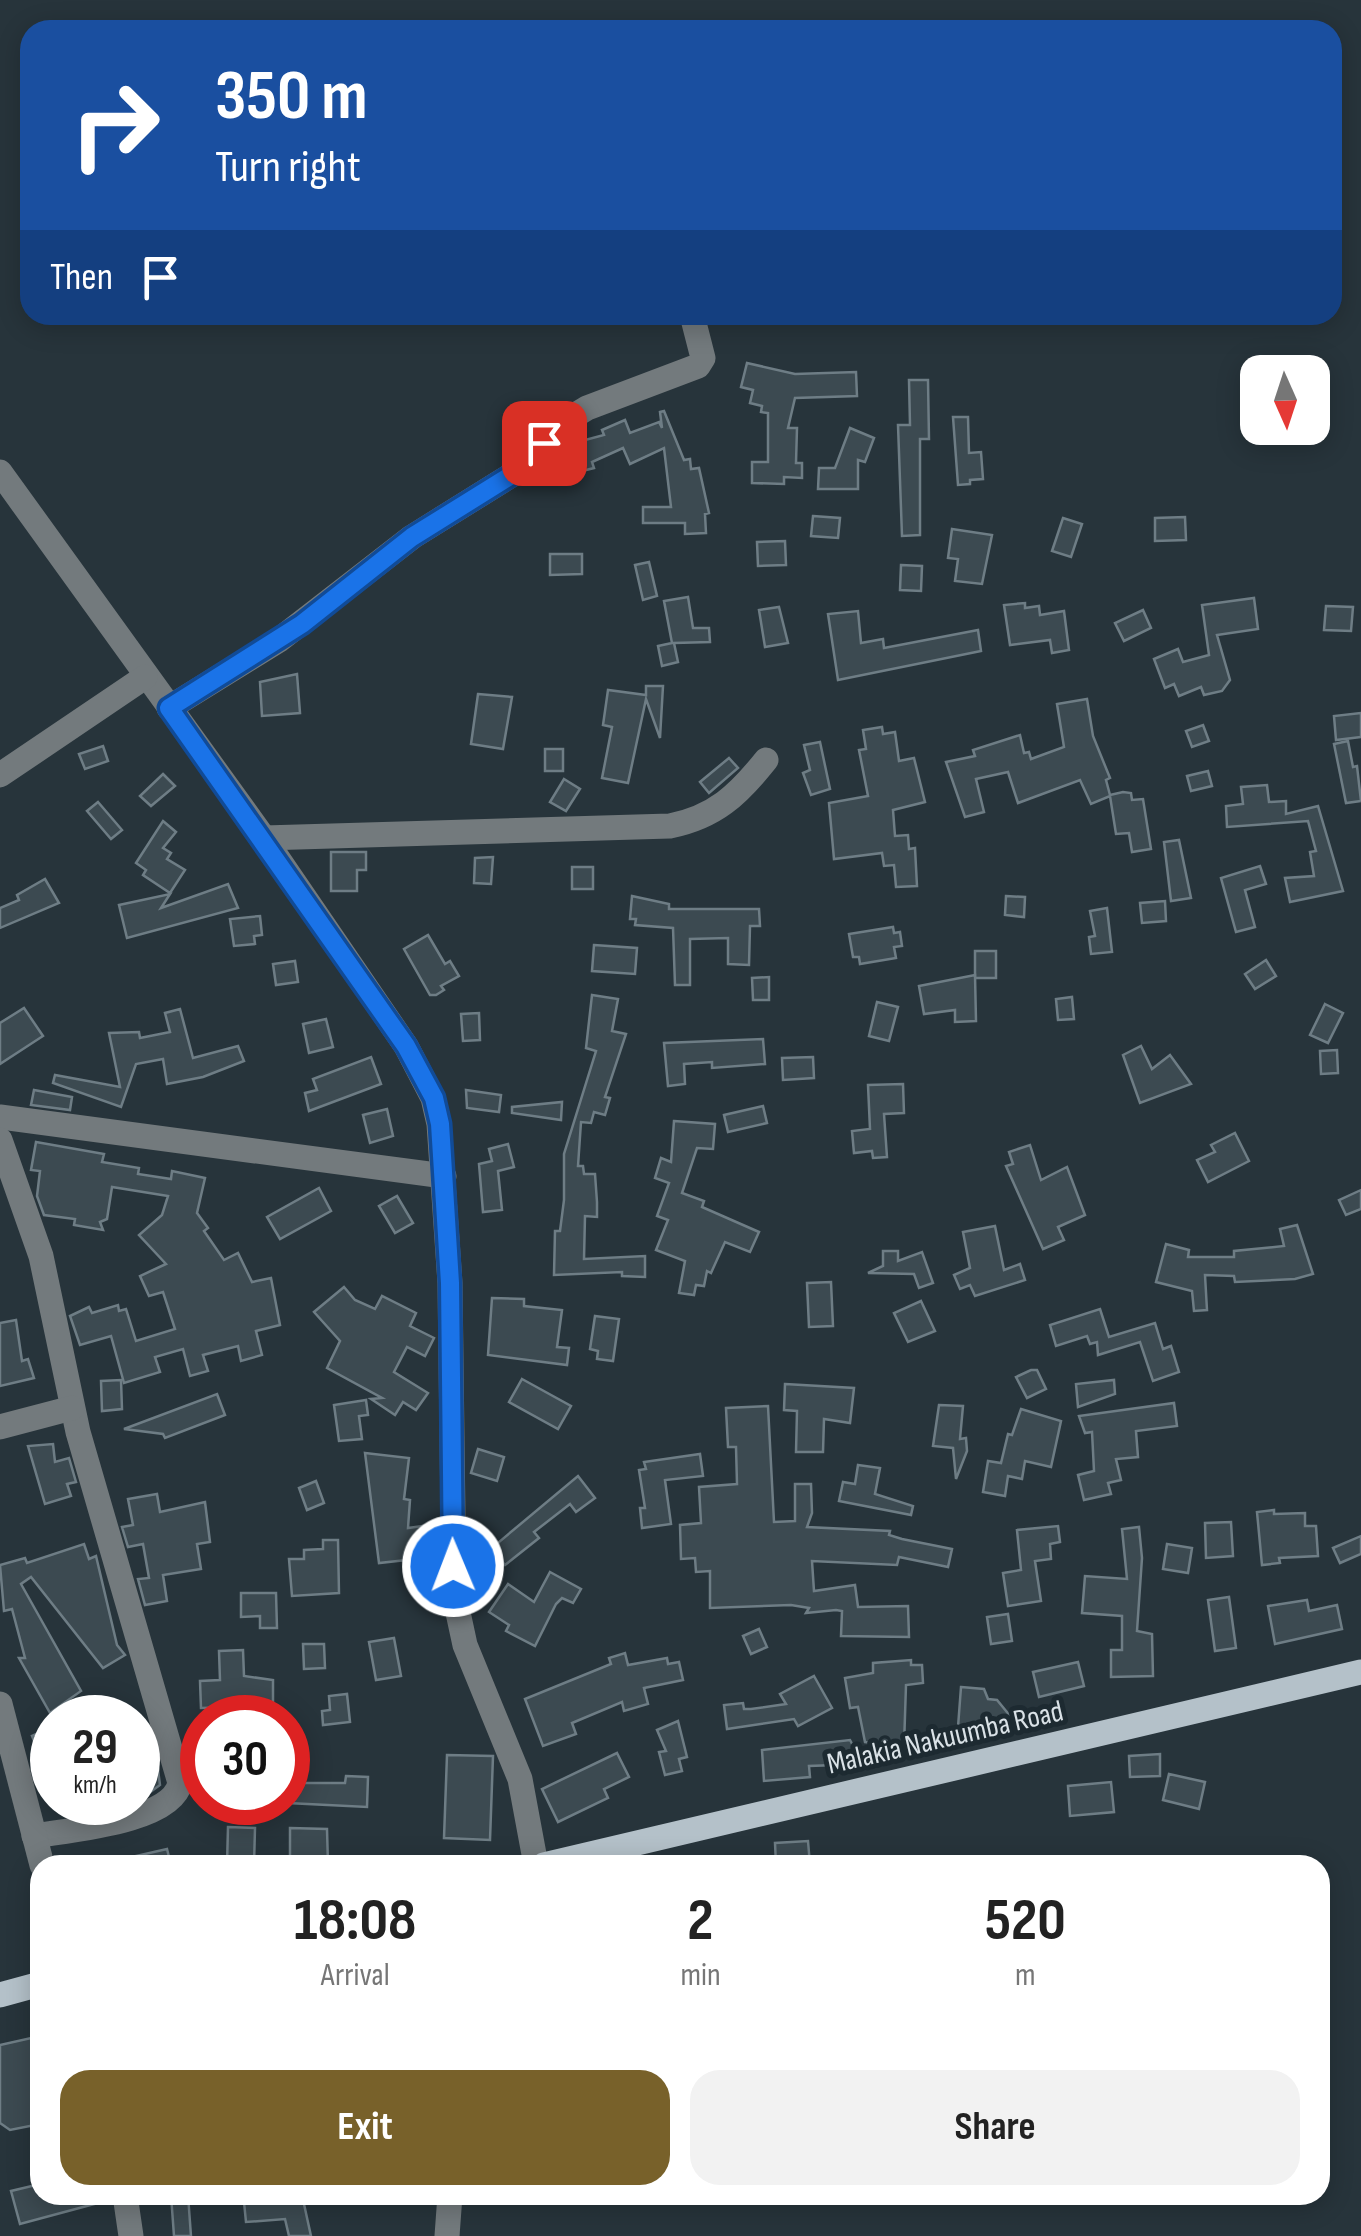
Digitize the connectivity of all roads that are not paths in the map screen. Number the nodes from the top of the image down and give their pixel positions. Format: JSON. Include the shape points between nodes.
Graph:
{"nodes":[{"id":1,"x":695,"y":325,"type":"edge"},
{"id":2,"x":0,"y":472,"type":"edge"},
{"id":3,"x":146,"y":677,"type":"junction"},
{"id":4,"x":169,"y":708,"type":"junction"},
{"id":5,"x":766,"y":760,"type":"dead end"},
{"id":6,"x":0,"y":775,"type":"edge"},
{"id":7,"x":264,"y":838,"type":"junction"},
{"id":8,"x":0,"y":1117,"type":"edge"},
{"id":9,"x":0,"y":1140,"type":"edge"},
{"id":10,"x":444,"y":1176,"type":"junction"},
{"id":11,"x":72,"y":1408,"type":"junction"},
{"id":12,"x":0,"y":1427,"type":"edge"},
{"id":13,"x":1361,"y":1672,"type":"edge"},
{"id":14,"x":0,"y":1704,"type":"edge"},
{"id":15,"x":34,"y":1836,"type":"junction"},
{"id":16,"x":39,"y":1855,"type":"edge"},
{"id":17,"x":538,"y":1855,"type":"edge"},
{"id":18,"x":583,"y":1855,"type":"edge"},
{"id":19,"x":30,"y":1986,"type":"edge"},
{"id":20,"x":0,"y":1994,"type":"edge"},
{"id":21,"x":126,"y":2205,"type":"edge"},
{"id":22,"x":449,"y":2205,"type":"edge"},
{"id":23,"x":131,"y":2236,"type":"edge"},
{"id":24,"x":447,"y":2236,"type":"edge"}],
"edges":[{"from":1,"to":4,"type":"street","via":[[703,358],[698,366],[586,408],[556,428],[518,471],[412,537],[279,640]]},
{"from":2,"to":3,"type":"street"},
{"from":3,"to":4,"type":"street"},
{"from":3,"to":6,"type":"street"},
{"from":4,"to":7,"type":"street"},
{"from":5,"to":7,"type":"street","via":[[730,801],[699,820],[670,826]]},
{"from":7,"to":10,"type":"street","via":[[420,1070],[434,1098]]},
{"from":8,"to":10,"type":"street"},
{"from":9,"to":11,"type":"street","via":[[41,1256]]},
{"from":10,"to":17,"type":"street","via":[[454,1594],[465,1644],[520,1779]]},
{"from":11,"to":12,"type":"street"},
{"from":11,"to":15,"type":"street","via":[[180,1784],[166,1805],[140,1816]]},
{"from":13,"to":18,"type":"main road","name":"Malakia Nakuumba Road"},
{"from":14,"to":15,"type":"street"},
{"from":15,"to":16,"type":"street"},
{"from":19,"to":20,"type":"main road"},
{"from":21,"to":23,"type":"street"},
{"from":22,"to":24,"type":"street"}]}
